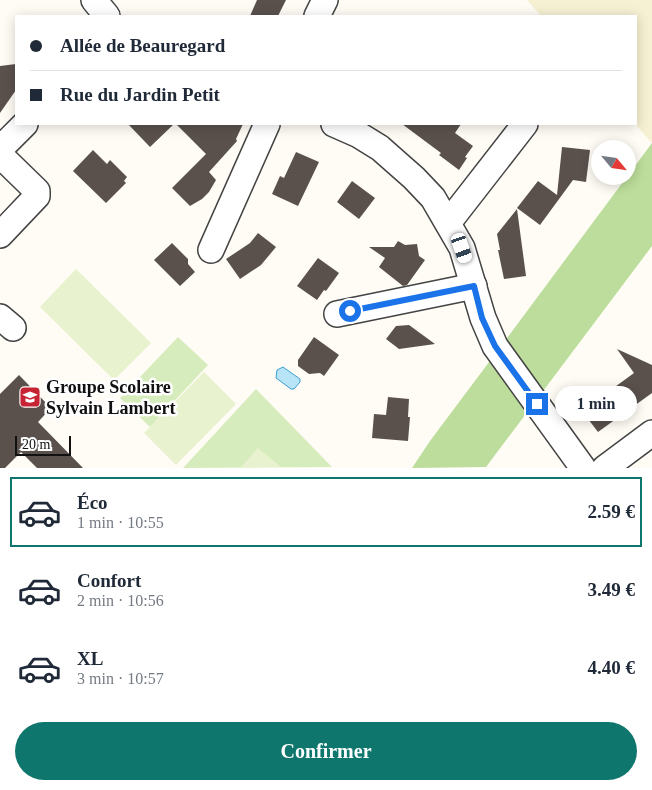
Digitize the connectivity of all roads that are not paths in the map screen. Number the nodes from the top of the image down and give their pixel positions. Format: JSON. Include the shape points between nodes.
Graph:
{"nodes":[{"id":1,"x":94,"y":0,"type":"edge"},
{"id":2,"x":325,"y":0,"type":"edge"},
{"id":3,"x":105,"y":15,"type":"edge"},
{"id":4,"x":318,"y":15,"type":"edge"},
{"id":5,"x":24,"y":125,"type":"edge"},
{"id":6,"x":267,"y":125,"type":"edge"},
{"id":7,"x":336,"y":125,"type":"edge"},
{"id":8,"x":524,"y":125,"type":"edge"},
{"id":9,"x":0,"y":149,"type":"edge"},
{"id":10,"x":0,"y":155,"type":"edge"},
{"id":11,"x":448,"y":223,"type":"junction"},
{"id":12,"x":0,"y":235,"type":"edge"},
{"id":13,"x":211,"y":250,"type":"dead end"},
{"id":14,"x":474,"y":286,"type":"junction"},
{"id":15,"x":337,"y":314,"type":"dead end"},
{"id":16,"x":652,"y":433,"type":"edge"},
{"id":17,"x":583,"y":468,"type":"edge"},
{"id":18,"x":605,"y":468,"type":"edge"}],
"edges":[{"from":1,"to":3,"type":"street"},
{"from":2,"to":4,"type":"street"},
{"from":5,"to":9,"type":"street"},
{"from":6,"to":13,"type":"street"},
{"from":7,"to":11,"type":"street","via":[[359,135],[396,160],[433,198]]},
{"from":8,"to":11,"type":"street"},
{"from":10,"to":12,"type":"street","via":[[38,193]]},
{"from":11,"to":14,"type":"street","via":[[462,248]]},
{"from":14,"to":15,"type":"street"},
{"from":14,"to":17,"type":"street","via":[[482,318],[495,346]]},
{"from":16,"to":18,"type":"street"}]}
